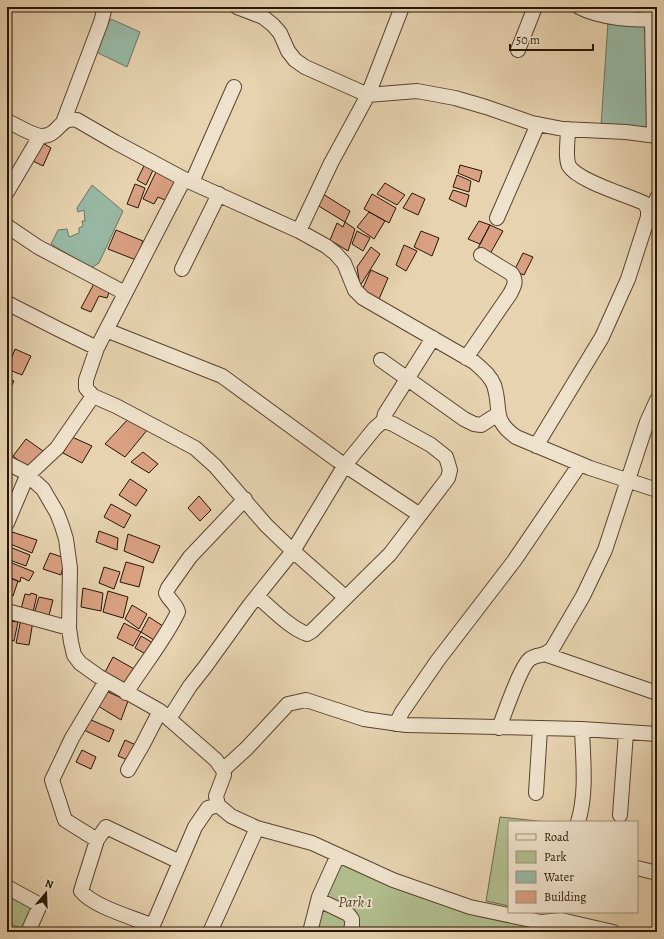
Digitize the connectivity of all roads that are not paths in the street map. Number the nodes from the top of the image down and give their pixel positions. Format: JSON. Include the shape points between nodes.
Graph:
{"nodes":[{"id":1,"x":105,"y":7,"type":"edge"},
{"id":2,"x":237,"y":7,"type":"edge"},
{"id":3,"x":402,"y":7,"type":"edge"},
{"id":4,"x":535,"y":7,"type":"edge"},
{"id":5,"x":579,"y":7,"type":"edge"},
{"id":6,"x":626,"y":18,"type":"junction"},
{"id":7,"x":655,"y":19,"type":"edge"},
{"id":8,"x":652,"y":40,"type":"junction"},
{"id":9,"x":518,"y":50,"type":"dead end"},
{"id":10,"x":234,"y":87,"type":"dead end"},
{"id":11,"x":368,"y":95,"type":"junction"},
{"id":12,"x":64,"y":120,"type":"junction"},
{"id":13,"x":7,"y":121,"type":"edge"},
{"id":14,"x":538,"y":124,"type":"junction"},
{"id":15,"x":568,"y":129,"type":"junction"},
{"id":16,"x":40,"y":136,"type":"junction"},
{"id":17,"x":655,"y":136,"type":"edge"},
{"id":18,"x":188,"y":180,"type":"junction"},
{"id":19,"x":7,"y":192,"type":"edge"},
{"id":20,"x":219,"y":194,"type":"junction"},
{"id":21,"x":497,"y":218,"type":"dead end"},
{"id":22,"x":7,"y":226,"type":"edge"},
{"id":23,"x":299,"y":231,"type":"junction"},
{"id":24,"x":481,"y":255,"type":"dead end"},
{"id":25,"x":182,"y":269,"type":"dead end"},
{"id":26,"x":125,"y":293,"type":"junction"},
{"id":27,"x":7,"y":303,"type":"edge"},
{"id":28,"x":106,"y":330,"type":"junction"},
{"id":29,"x":433,"y":338,"type":"junction"},
{"id":30,"x":97,"y":348,"type":"junction"},
{"id":31,"x":466,"y":358,"type":"junction"},
{"id":32,"x":381,"y":360,"type":"dead end"},
{"id":33,"x":407,"y":379,"type":"junction"},
{"id":34,"x":93,"y":396,"type":"junction"},
{"id":35,"x":657,"y":400,"type":"edge"},
{"id":36,"x":498,"y":414,"type":"junction"},
{"id":37,"x":382,"y":422,"type":"junction"},
{"id":38,"x":536,"y":446,"type":"junction"},
{"id":39,"x":7,"y":463,"type":"edge"},
{"id":40,"x":580,"y":464,"type":"junction"},
{"id":41,"x":345,"y":465,"type":"junction"},
{"id":42,"x":27,"y":476,"type":"junction"},
{"id":43,"x":628,"y":480,"type":"junction"},
{"id":44,"x":657,"y":490,"type":"edge"},
{"id":45,"x":245,"y":499,"type":"junction"},
{"id":46,"x":420,"y":515,"type":"junction"},
{"id":47,"x":7,"y":523,"type":"edge"},
{"id":48,"x":293,"y":551,"type":"junction"},
{"id":49,"x":258,"y":596,"type":"junction"},
{"id":50,"x":345,"y":597,"type":"junction"},
{"id":51,"x":7,"y":611,"type":"edge"},
{"id":52,"x":69,"y":628,"type":"junction"},
{"id":53,"x":547,"y":655,"type":"junction"},
{"id":54,"x":106,"y":681,"type":"junction"},
{"id":55,"x":126,"y":693,"type":"junction"},
{"id":56,"x":657,"y":693,"type":"edge"},
{"id":57,"x":164,"y":715,"type":"junction"},
{"id":58,"x":396,"y":724,"type":"junction"},
{"id":59,"x":499,"y":728,"type":"junction"},
{"id":60,"x":540,"y":728,"type":"junction"},
{"id":61,"x":582,"y":729,"type":"junction"},
{"id":62,"x":626,"y":733,"type":"junction"},
{"id":63,"x":657,"y":734,"type":"edge"},
{"id":64,"x":128,"y":770,"type":"dead end"},
{"id":65,"x":223,"y":770,"type":"junction"},
{"id":66,"x":536,"y":793,"type":"dead end"},
{"id":67,"x":218,"y":805,"type":"junction"},
{"id":68,"x":620,"y":815,"type":"dead end"},
{"id":69,"x":578,"y":821,"type":"edge"},
{"id":70,"x":257,"y":828,"type":"junction"},
{"id":71,"x":97,"y":840,"type":"junction"},
{"id":72,"x":338,"y":855,"type":"junction"},
{"id":73,"x":180,"y":862,"type":"junction"},
{"id":74,"x":638,"y":868,"type":"edge"},
{"id":75,"x":657,"y":873,"type":"edge"},
{"id":76,"x":8,"y":891,"type":"edge"},
{"id":77,"x":319,"y":900,"type":"junction"},
{"id":78,"x":547,"y":922,"type":"edge"},
{"id":79,"x":151,"y":929,"type":"edge"},
{"id":80,"x":28,"y":932,"type":"edge"},
{"id":81,"x":210,"y":932,"type":"edge"},
{"id":82,"x":310,"y":932,"type":"edge"},
{"id":83,"x":350,"y":932,"type":"edge"},
{"id":84,"x":613,"y":932,"type":"edge"}],
"edges":[{"from":1,"to":12,"type":"street"},
{"from":2,"to":11,"type":"street","via":[[263,17],[273,25],[280,33],[288,51],[305,68]]},
{"from":3,"to":11,"type":"street"},
{"from":4,"to":9,"type":"street"},
{"from":5,"to":6,"type":"street","via":[[598,14]]},
{"from":6,"to":7,"type":"street"},
{"from":6,"to":8,"type":"street"},
{"from":7,"to":8,"type":"street"},
{"from":8,"to":17,"type":"street"},
{"from":10,"to":18,"type":"street"},
{"from":11,"to":14,"type":"street","via":[[417,91],[455,98]]},
{"from":11,"to":23,"type":"street","via":[[331,163]]},
{"from":12,"to":16,"type":"street","via":[[55,131]]},
{"from":12,"to":18,"type":"street","via":[[77,120]]},
{"from":13,"to":16,"type":"street"},
{"from":14,"to":15,"type":"street"},
{"from":14,"to":21,"type":"street"},
{"from":15,"to":17,"type":"street"},
{"from":15,"to":38,"type":"street","via":[[567,152],[570,167],[587,180],[644,203],[648,209],[648,217],[628,279],[602,337]]},
{"from":16,"to":19,"type":"street"},
{"from":18,"to":20,"type":"street"},
{"from":18,"to":26,"type":"street"},
{"from":20,"to":23,"type":"street"},
{"from":20,"to":25,"type":"street"},
{"from":22,"to":26,"type":"street","via":[[38,247]]},
{"from":23,"to":29,"type":"street","via":[[335,253],[344,263],[355,290],[363,298]]},
{"from":24,"to":31,"type":"street","via":[[512,274],[515,284]]},
{"from":26,"to":28,"type":"street"},
{"from":27,"to":30,"type":"street"},
{"from":28,"to":30,"type":"street"},
{"from":28,"to":41,"type":"street","via":[[222,376]]},
{"from":29,"to":31,"type":"street"},
{"from":29,"to":33,"type":"street"},
{"from":30,"to":34,"type":"street","via":[[86,380],[86,388]]},
{"from":31,"to":36,"type":"street","via":[[488,374],[494,384]]},
{"from":32,"to":33,"type":"street"},
{"from":33,"to":36,"type":"street","via":[[474,424],[486,424]]},
{"from":33,"to":37,"type":"street","via":[[384,414]]},
{"from":34,"to":42,"type":"street","via":[[57,448]]},
{"from":34,"to":45,"type":"street","via":[[195,448]]},
{"from":35,"to":43,"type":"street"},
{"from":36,"to":38,"type":"street","via":[[507,431]]},
{"from":37,"to":41,"type":"street"},
{"from":37,"to":46,"type":"street","via":[[393,424],[426,442],[446,457],[449,463],[448,478]]},
{"from":38,"to":40,"type":"street"},
{"from":39,"to":42,"type":"street","via":[[23,471]]},
{"from":40,"to":43,"type":"street"},
{"from":40,"to":58,"type":"street","via":[[514,561],[438,660]]},
{"from":41,"to":46,"type":"street"},
{"from":41,"to":48,"type":"street"},
{"from":42,"to":47,"type":"street"},
{"from":42,"to":52,"type":"street","via":[[43,489],[57,513],[66,539],[70,568]]},
{"from":43,"to":44,"type":"street"},
{"from":43,"to":53,"type":"street","via":[[605,550],[583,596]]},
{"from":45,"to":48,"type":"street","via":[[266,525]]},
{"from":45,"to":55,"type":"street","via":[[190,557],[168,588],[168,599],[178,612]]},
{"from":46,"to":50,"type":"street","via":[[390,554]]},
{"from":48,"to":49,"type":"street"},
{"from":48,"to":50,"type":"street"},
{"from":49,"to":50,"type":"street","via":[[302,633],[307,634]]},
{"from":49,"to":57,"type":"street","via":[[190,686]]},
{"from":51,"to":52,"type":"street"},
{"from":52,"to":54,"type":"street","via":[[74,655],[80,663]]},
{"from":53,"to":56,"type":"street"},
{"from":53,"to":59,"type":"street","via":[[536,656],[527,662]]},
{"from":54,"to":55,"type":"street"},
{"from":54,"to":71,"type":"street","via":[[72,738],[52,780],[65,820]]},
{"from":55,"to":57,"type":"street"},
{"from":57,"to":64,"type":"street"},
{"from":57,"to":65,"type":"street","via":[[216,760]]},
{"from":58,"to":59,"type":"street"},
{"from":58,"to":65,"type":"street","via":[[345,714],[306,700],[293,702],[288,704]]},
{"from":59,"to":60,"type":"street"},
{"from":60,"to":61,"type":"street"},
{"from":60,"to":66,"type":"street"},
{"from":61,"to":62,"type":"street"},
{"from":61,"to":69,"type":"street","via":[[582,809]]},
{"from":62,"to":63,"type":"street"},
{"from":62,"to":68,"type":"street"},
{"from":65,"to":67,"type":"street","via":[[224,775],[216,796]]},
{"from":67,"to":70,"type":"street","via":[[231,816]]},
{"from":67,"to":73,"type":"street","via":[[208,808],[201,816]]},
{"from":70,"to":72,"type":"street","via":[[312,843]]},
{"from":70,"to":81,"type":"street"},
{"from":71,"to":73,"type":"street","via":[[106,827]]},
{"from":71,"to":79,"type":"street","via":[[81,891],[98,904]]},
{"from":72,"to":77,"type":"street"},
{"from":72,"to":78,"type":"street","via":[[393,880],[470,907]]},
{"from":73,"to":79,"type":"street"},
{"from":74,"to":75,"type":"street"},
{"from":76,"to":80,"type":"street","via":[[40,905]]},
{"from":77,"to":82,"type":"street"},
{"from":77,"to":83,"type":"street","via":[[348,914],[352,919]]},
{"from":78,"to":84,"type":"street","via":[[561,920]]}]}
